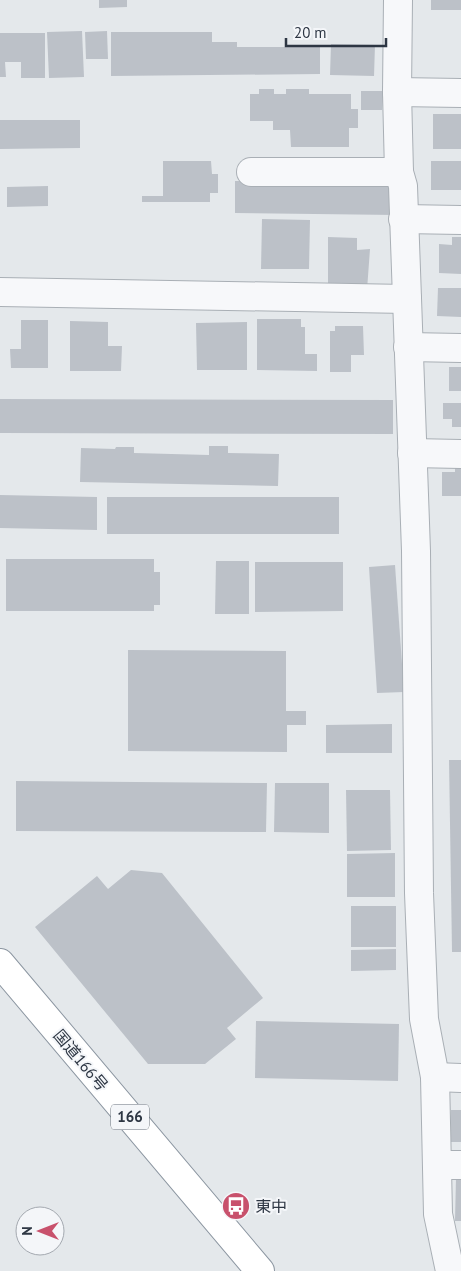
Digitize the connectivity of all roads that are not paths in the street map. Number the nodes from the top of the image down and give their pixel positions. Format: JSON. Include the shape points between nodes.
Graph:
{"nodes":[{"id":1,"x":398,"y":0,"type":"edge"},
{"id":2,"x":397,"y":92,"type":"junction"},
{"id":3,"x":461,"y":93,"type":"edge"},
{"id":4,"x":251,"y":172,"type":"dead end"},
{"id":5,"x":399,"y":172,"type":"junction"},
{"id":6,"x":403,"y":219,"type":"junction"},
{"id":7,"x":461,"y":220,"type":"edge"},
{"id":8,"x":0,"y":292,"type":"edge"},
{"id":9,"x":407,"y":299,"type":"junction"},
{"id":10,"x":408,"y":347,"type":"junction"},
{"id":11,"x":461,"y":348,"type":"edge"},
{"id":12,"x":412,"y":454,"type":"junction"},
{"id":13,"x":461,"y":454,"type":"edge"},
{"id":14,"x":0,"y":963,"type":"edge"},
{"id":15,"x":448,"y":1078,"type":"edge"},
{"id":16,"x":449,"y":1165,"type":"edge"},
{"id":17,"x":452,"y":1243,"type":"edge"},
{"id":18,"x":260,"y":1271,"type":"edge"},
{"id":19,"x":450,"y":1271,"type":"edge"}],
"edges":[{"from":1,"to":2,"type":"street"},
{"from":2,"to":3,"type":"street"},
{"from":2,"to":5,"type":"street"},
{"from":4,"to":5,"type":"street"},
{"from":5,"to":6,"type":"street","via":[[403,186]]},
{"from":6,"to":7,"type":"street"},
{"from":6,"to":9,"type":"street"},
{"from":8,"to":9,"type":"street"},
{"from":9,"to":10,"type":"street"},
{"from":10,"to":11,"type":"street"},
{"from":10,"to":12,"type":"street"},
{"from":12,"to":13,"type":"street"},
{"from":12,"to":15,"type":"street","via":[[424,1019]]},
{"from":14,"to":18,"type":"highway","name":"国道166号","number":"166"},
{"from":15,"to":16,"type":"street"},
{"from":16,"to":17,"type":"street","via":[[438,1214]]},
{"from":17,"to":19,"type":"street"}]}
